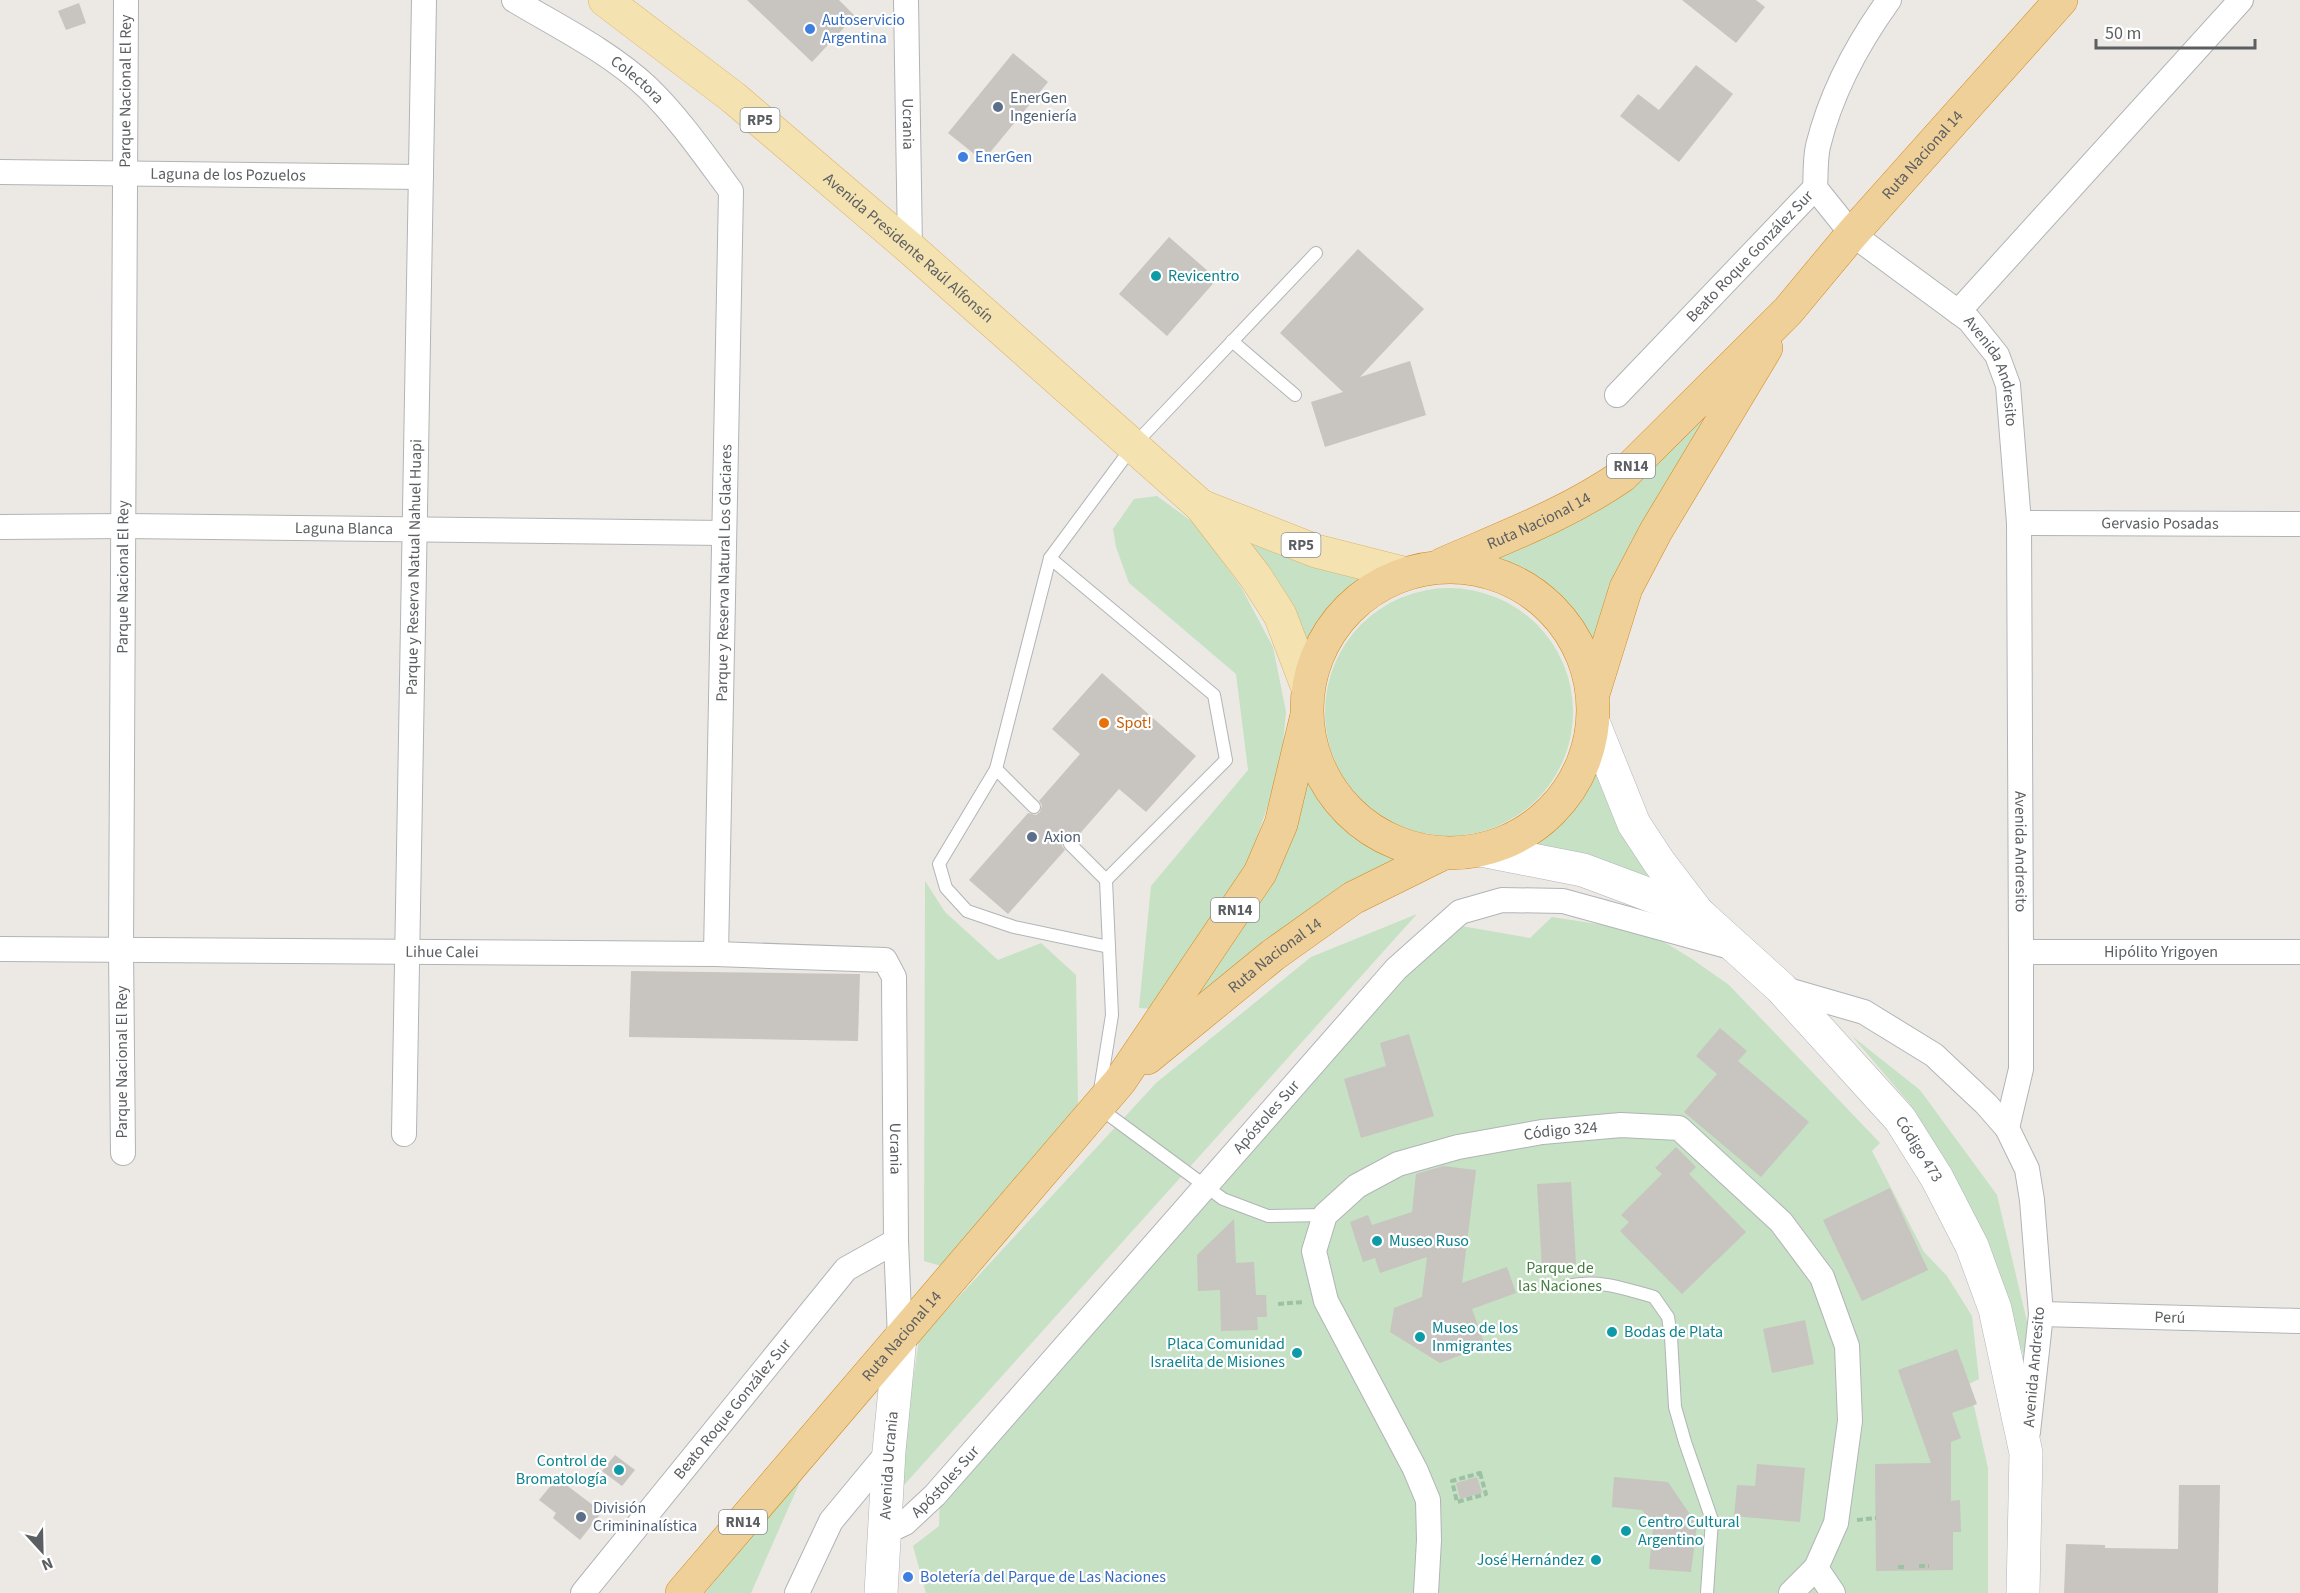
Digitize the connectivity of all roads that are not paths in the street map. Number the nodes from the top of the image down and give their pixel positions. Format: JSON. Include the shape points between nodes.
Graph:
{"nodes":[{"id":1,"x":126,"y":0,"type":"edge"},
{"id":2,"x":424,"y":0,"type":"edge"},
{"id":3,"x":514,"y":0,"type":"edge"},
{"id":4,"x":604,"y":0,"type":"edge"},
{"id":5,"x":906,"y":0,"type":"edge"},
{"id":6,"x":1890,"y":0,"type":"edge"},
{"id":7,"x":2061,"y":0,"type":"edge"},
{"id":8,"x":2241,"y":0,"type":"edge"},
{"id":9,"x":0,"y":172,"type":"edge"},
{"id":10,"x":126,"y":173,"type":"junction"},
{"id":11,"x":421,"y":177,"type":"junction"},
{"id":12,"x":1815,"y":188,"type":"junction"},
{"id":13,"x":731,"y":191,"type":"joint"},
{"id":14,"x":1852,"y":234,"type":"junction"},
{"id":15,"x":910,"y":248,"type":"junction"},
{"id":16,"x":1316,"y":253,"type":"dead end"},
{"id":17,"x":1788,"y":311,"type":"junction"},
{"id":18,"x":1958,"y":312,"type":"junction"},
{"id":19,"x":1232,"y":341,"type":"junction"},
{"id":20,"x":1294,"y":395,"type":"dead end"},
{"id":21,"x":1617,"y":395,"type":"dead end"},
{"id":22,"x":1133,"y":446,"type":"junction"},
{"id":23,"x":1201,"y":506,"type":"junction"},
{"id":24,"x":2019,"y":523,"type":"junction"},
{"id":25,"x":2300,"y":524,"type":"edge"},
{"id":26,"x":124,"y":526,"type":"junction"},
{"id":27,"x":0,"y":528,"type":"edge"},
{"id":28,"x":414,"y":529,"type":"junction"},
{"id":29,"x":724,"y":533,"type":"junction"},
{"id":30,"x":1050,"y":558,"type":"junction"},
{"id":31,"x":1436,"y":567,"type":"junction"},
{"id":32,"x":1404,"y":573,"type":"junction"},
{"id":33,"x":1307,"y":686,"type":"junction"},
{"id":34,"x":1593,"y":708,"type":"junction"},
{"id":35,"x":1306,"y":719,"type":"junction"},
{"id":36,"x":996,"y":769,"type":"junction"},
{"id":37,"x":1034,"y":807,"type":"dead end"},
{"id":38,"x":1070,"y":844,"type":"dead end"},
{"id":39,"x":1481,"y":850,"type":"junction"},
{"id":40,"x":1444,"y":853,"type":"junction"},
{"id":41,"x":1106,"y":880,"type":"junction"},
{"id":42,"x":1698,"y":913,"type":"junction"},
{"id":43,"x":1109,"y":946,"type":"junction"},
{"id":44,"x":0,"y":948,"type":"edge"},
{"id":45,"x":1737,"y":948,"type":"junction"},
{"id":46,"x":121,"y":950,"type":"junction"},
{"id":47,"x":407,"y":952,"type":"junction"},
{"id":48,"x":2021,"y":952,"type":"junction"},
{"id":49,"x":2300,"y":952,"type":"edge"},
{"id":50,"x":716,"y":954,"type":"junction"},
{"id":51,"x":885,"y":960,"type":"joint"},
{"id":52,"x":1781,"y":988,"type":"junction"},
{"id":53,"x":1120,"y":1080,"type":"junction"},
{"id":54,"x":1098,"y":1106,"type":"junction"},
{"id":55,"x":2007,"y":1128,"type":"junction"},
{"id":56,"x":404,"y":1134,"type":"dead end"},
{"id":57,"x":123,"y":1153,"type":"dead end"},
{"id":58,"x":1207,"y":1185,"type":"junction"},
{"id":59,"x":1325,"y":1215,"type":"junction"},
{"id":60,"x":896,"y":1241,"type":"junction"},
{"id":61,"x":1566,"y":1286,"type":"dead end"},
{"id":62,"x":2041,"y":1314,"type":"junction"},
{"id":63,"x":2300,"y":1321,"type":"edge"},
{"id":64,"x":900,"y":1338,"type":"junction"},
{"id":65,"x":889,"y":1451,"type":"junction"},
{"id":66,"x":2026,"y":1453,"type":"junction"},
{"id":67,"x":884,"y":1533,"type":"junction"},
{"id":68,"x":1816,"y":1569,"type":"junction"},
{"id":69,"x":583,"y":1593,"type":"edge"},
{"id":70,"x":682,"y":1593,"type":"edge"},
{"id":71,"x":797,"y":1593,"type":"edge"},
{"id":72,"x":881,"y":1593,"type":"edge"},
{"id":73,"x":1426,"y":1593,"type":"edge"},
{"id":74,"x":1707,"y":1593,"type":"edge"},
{"id":75,"x":1791,"y":1593,"type":"edge"},
{"id":76,"x":1833,"y":1593,"type":"edge"},
{"id":77,"x":2023,"y":1593,"type":"edge"}],
"edges":[{"from":1,"to":10,"type":"street","name":"Parque Nacional El Rey"},
{"from":2,"to":11,"type":"street","name":"Parque y Reserva Natual Nahuel Huapi"},
{"from":3,"to":13,"type":"street","name":"Colectora","via":[[606,56],[648,88]]},
{"from":4,"to":15,"type":"main road","name":"Avenida Presidente Raúl Alfonsín","number":"RP5","via":[[734,98]]},
{"from":5,"to":15,"type":"street","name":"Ucrania"},
{"from":6,"to":12,"type":"street","name":"Beato Roque González Sur","via":[[1871,26],[1836,92],[1818,147]]},
{"from":7,"to":14,"type":"highway","name":"Ruta Nacional 14","number":"RN14"},
{"from":8,"to":18,"type":"street"},
{"from":9,"to":10,"type":"street","name":"Laguna de los Pozuelos"},
{"from":10,"to":11,"type":"street","name":"Laguna de los Pozuelos"},
{"from":10,"to":26,"type":"street","name":"Parque Nacional El Rey"},
{"from":11,"to":28,"type":"street","name":"Parque y Reserva Natual Nahuel Huapi"},
{"from":12,"to":14,"type":"street","name":"Avenida Andresito"},
{"from":12,"to":21,"type":"street","name":"Beato Roque González Sur"},
{"from":13,"to":29,"type":"street","name":"Parque y Reserva Natural Los Glaciares"},
{"from":14,"to":17,"type":"highway","name":"Ruta Nacional 14","number":"RN14"},
{"from":14,"to":18,"type":"street","name":"Avenida Andresito"},
{"from":15,"to":22,"type":"main road","name":"Avenida Presidente Raúl Alfonsín","number":"RP5"},
{"from":16,"to":19,"type":"lane"},
{"from":17,"to":31,"type":"highway","name":"Ruta Nacional 14","number":"RN14","via":[[1622,476],[1549,519]]},
{"from":17,"to":34,"type":"highway","name":"Ruta Nacional 14","number":"RN14","via":[[1626,588]]},
{"from":18,"to":24,"type":"street","name":"Avenida Andresito","via":[[1970,320],[1996,355],[2008,385]]},
{"from":19,"to":20,"type":"lane"},
{"from":19,"to":22,"type":"lane"},
{"from":22,"to":23,"type":"main road","name":"Avenida Presidente Raúl Alfonsín","number":"RP5"},
{"from":22,"to":30,"type":"lane"},
{"from":23,"to":32,"type":"main road","name":"Avenida Presidente Raúl Alfonsín","number":"RP5","via":[[1316,551]]},
{"from":23,"to":33,"type":"main road","name":"Avenida Presidente Raúl Alfonsín","number":"RP5","via":[[1256,576],[1280,615]]},
{"from":24,"to":25,"type":"street","name":"Gervasio Posadas"},
{"from":24,"to":48,"type":"street","name":"Avenida Andresito"},
{"from":26,"to":27,"type":"street","name":"Laguna Blanca"},
{"from":26,"to":28,"type":"street","name":"Laguna Blanca"},
{"from":26,"to":46,"type":"street","name":"Parque Nacional El Rey"},
{"from":28,"to":29,"type":"street","name":"Laguna Blanca"},
{"from":28,"to":47,"type":"street","name":"Parque y Reserva Natual Nahuel Huapi"},
{"from":29,"to":50,"type":"street","name":"Parque y Reserva Natural Los Glaciares"},
{"from":30,"to":36,"type":"lane"},
{"from":30,"to":41,"type":"lane","via":[[1214,695],[1226,760]]},
{"from":31,"to":32,"type":"highway","number":"RN14"},
{"from":31,"to":34,"type":"highway","number":"RN14","via":[[1481,569],[1522,585],[1557,614],[1582,651]]},
{"from":32,"to":33,"type":"highway","number":"RN14","via":[[1369,591],[1340,616],[1319,649]]},
{"from":33,"to":35,"type":"highway","number":"RN14"},
{"from":34,"to":39,"type":"highway","number":"RN14","via":[[1582,765],[1558,804],[1523,833]]},
{"from":34,"to":42,"type":"main road","via":[[1634,824]]},
{"from":35,"to":40,"type":"highway","number":"RN14","via":[[1314,760],[1335,797],[1365,826],[1402,846]]},
{"from":35,"to":53,"type":"highway","name":"Ruta Nacional 14","number":"RN14","via":[[1281,824],[1260,873]]},
{"from":36,"to":37,"type":"lane"},
{"from":36,"to":43,"type":"lane","via":[[939,864],[946,888],[967,911],[1014,927]]},
{"from":38,"to":41,"type":"lane"},
{"from":39,"to":40,"type":"highway","number":"RN14"},
{"from":39,"to":42,"type":"main road","via":[[1583,870]]},
{"from":40,"to":53,"type":"highway","name":"Ruta Nacional 14","number":"RN14","via":[[1353,898],[1273,955]]},
{"from":41,"to":43,"type":"lane"},
{"from":42,"to":45,"type":"main road","name":"Código 473"},
{"from":43,"to":54,"type":"lane","via":[[1112,1015]]},
{"from":44,"to":46,"type":"street","name":"Lihue Calei"},
{"from":45,"to":52,"type":"main road","name":"Código 473"},
{"from":45,"to":58,"type":"street","name":"Apóstoles Sur","via":[[1563,901],[1502,900],[1460,912],[1396,969]]},
{"from":46,"to":47,"type":"street","name":"Lihue Calei"},
{"from":46,"to":57,"type":"street","name":"Parque Nacional El Rey"},
{"from":47,"to":50,"type":"street","name":"Lihue Calei"},
{"from":47,"to":56,"type":"street","name":"Parque y Reserva Natual Nahuel Huapi"},
{"from":48,"to":49,"type":"street","name":"Hipólito Yrigoyen"},
{"from":48,"to":55,"type":"street","name":"Avenida Andresito","via":[[2021,1069]]},
{"from":50,"to":51,"type":"street","name":"Lihue Calei"},
{"from":51,"to":60,"type":"street","name":"Ucrania","via":[[894,977]]},
{"from":52,"to":55,"type":"street","via":[[1863,1012],[1934,1054]]},
{"from":52,"to":66,"type":"main road","name":"Código 473","via":[[1899,1119],[1937,1178],[1972,1246],[1995,1309]]},
{"from":53,"to":54,"type":"highway","name":"Ruta Nacional 14","number":"RN14"},
{"from":54,"to":58,"type":"lane"},
{"from":54,"to":64,"type":"highway","name":"Ruta Nacional 14","number":"RN14"},
{"from":55,"to":62,"type":"street","name":"Avenida Andresito","via":[[2027,1169]]},
{"from":58,"to":59,"type":"lane","via":[[1223,1199],[1268,1216]]},
{"from":58,"to":67,"type":"street","name":"Apóstoles Sur","via":[[935,1495],[905,1523]]},
{"from":59,"to":68,"type":"street","name":"Código 324","via":[[1357,1186],[1398,1164],[1458,1147],[1542,1132],[1622,1125],[1679,1128],[1781,1222],[1822,1277],[1847,1346],[1850,1420],[1836,1523]]},
{"from":59,"to":73,"type":"street","via":[[1314,1251],[1326,1301],[1428,1500]]},
{"from":60,"to":64,"type":"street","name":"Ucrania"},
{"from":60,"to":69,"type":"street","name":"Beato Roque González Sur","via":[[846,1269]]},
{"from":61,"to":74,"type":"lane","via":[[1586,1282],[1654,1297],[1668,1317],[1675,1407],[1712,1520]]},
{"from":62,"to":63,"type":"street","name":"Perú"},
{"from":62,"to":66,"type":"street","name":"Avenida Andresito"},
{"from":64,"to":65,"type":"main road","name":"Avenida Ucrania"},
{"from":64,"to":70,"type":"highway","name":"Ruta Nacional 14","number":"RN14"},
{"from":65,"to":67,"type":"main road","name":"Avenida Ucrania"},
{"from":65,"to":71,"type":"street","via":[[831,1521]]},
{"from":66,"to":77,"type":"main road","name":"Avenida Andresito"},
{"from":67,"to":72,"type":"main road","name":"Avenida Ucrania"},
{"from":68,"to":75,"type":"street","name":"Código 324"},
{"from":68,"to":76,"type":"street"}]}
